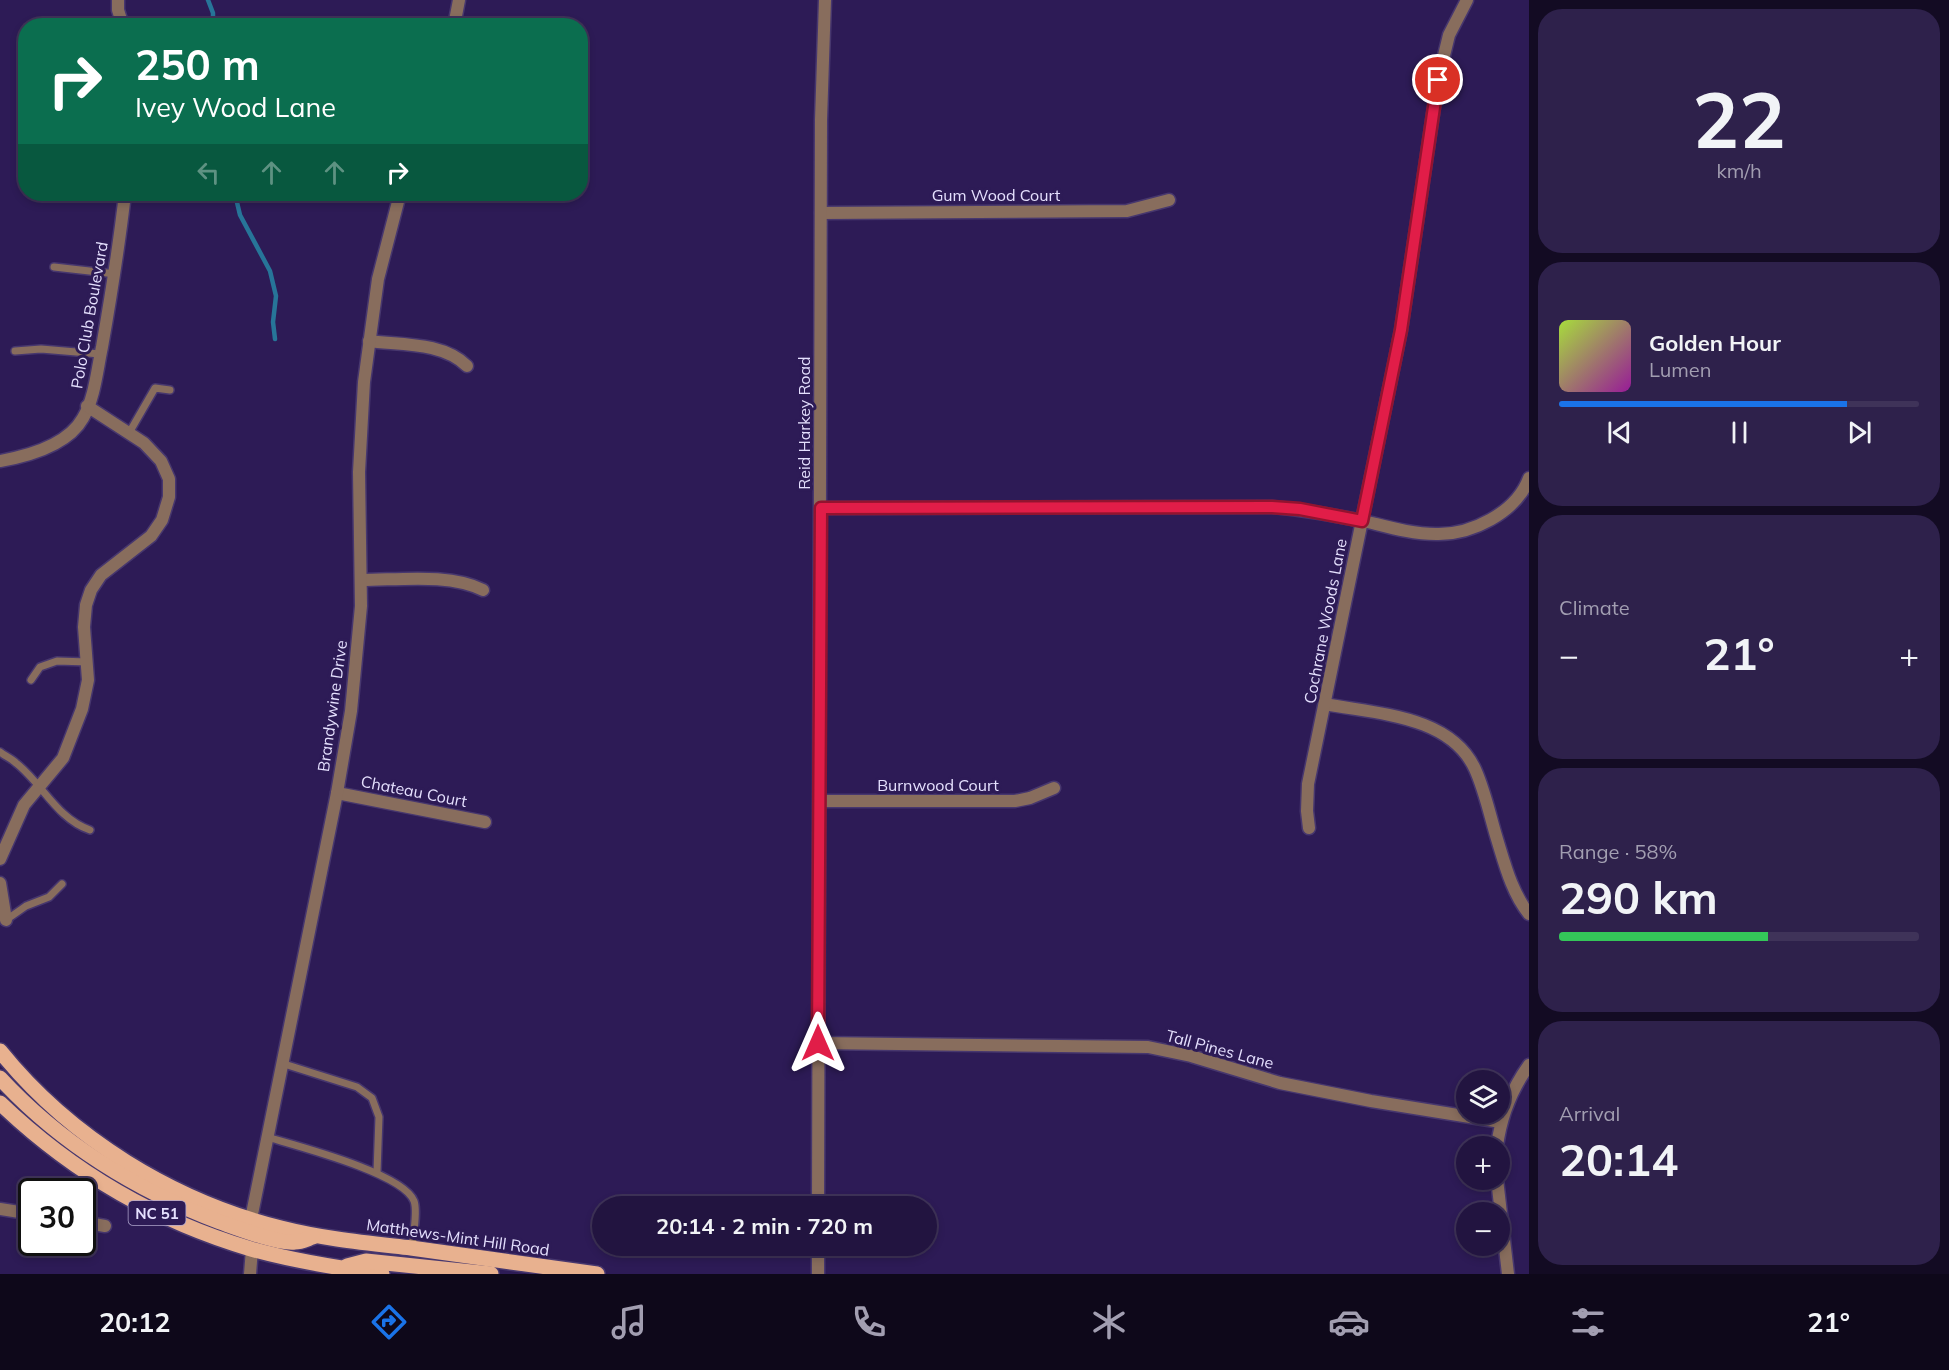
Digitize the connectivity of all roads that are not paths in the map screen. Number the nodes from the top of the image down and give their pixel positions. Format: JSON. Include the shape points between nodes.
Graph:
{"nodes":[{"id":1,"x":118,"y":0,"type":"edge"},
{"id":2,"x":459,"y":0,"type":"edge"},
{"id":3,"x":825,"y":0,"type":"edge"},
{"id":4,"x":1467,"y":0,"type":"edge"},
{"id":5,"x":120,"y":18,"type":"edge"},
{"id":6,"x":456,"y":18,"type":"edge"},
{"id":7,"x":1169,"y":200,"type":"dead end"},
{"id":8,"x":124,"y":201,"type":"edge"},
{"id":9,"x":398,"y":201,"type":"edge"},
{"id":10,"x":821,"y":213,"type":"junction"},
{"id":11,"x":54,"y":267,"type":"dead end"},
{"id":12,"x":116,"y":274,"type":"junction"},
{"id":13,"x":369,"y":341,"type":"junction"},
{"id":14,"x":15,"y":351,"type":"dead end"},
{"id":15,"x":100,"y":354,"type":"junction"},
{"id":16,"x":467,"y":366,"type":"dead end"},
{"id":17,"x":170,"y":390,"type":"dead end"},
{"id":18,"x":87,"y":406,"type":"junction"},
{"id":19,"x":129,"y":433,"type":"junction"},
{"id":20,"x":0,"y":460,"type":"edge"},
{"id":21,"x":1529,"y":478,"type":"edge"},
{"id":22,"x":821,"y":508,"type":"junction"},
{"id":23,"x":1362,"y":521,"type":"junction"},
{"id":24,"x":362,"y":580,"type":"junction"},
{"id":25,"x":483,"y":590,"type":"dead end"},
{"id":26,"x":88,"y":662,"type":"junction"},
{"id":27,"x":32,"y":680,"type":"dead end"},
{"id":28,"x":1325,"y":704,"type":"junction"},
{"id":29,"x":0,"y":752,"type":"edge"},
{"id":30,"x":39,"y":787,"type":"junction"},
{"id":31,"x":1054,"y":788,"type":"dead end"},
{"id":32,"x":337,"y":792,"type":"junction"},
{"id":33,"x":819,"y":801,"type":"junction"},
{"id":34,"x":485,"y":822,"type":"dead end"},
{"id":35,"x":1309,"y":828,"type":"dead end"},
{"id":36,"x":90,"y":830,"type":"dead end"},
{"id":37,"x":0,"y":859,"type":"edge"},
{"id":38,"x":0,"y":883,"type":"edge"},
{"id":39,"x":62,"y":884,"type":"dead end"},
{"id":40,"x":1529,"y":914,"type":"edge"},
{"id":41,"x":6,"y":920,"type":"joint"},
{"id":42,"x":818,"y":1043,"type":"junction"},
{"id":43,"x":0,"y":1051,"type":"edge"},
{"id":44,"x":281,"y":1064,"type":"junction"},
{"id":45,"x":1529,"y":1065,"type":"edge"},
{"id":46,"x":0,"y":1078,"type":"edge"},
{"id":47,"x":1510,"y":1098,"type":"edge"},
{"id":48,"x":0,"y":1103,"type":"edge"},
{"id":49,"x":1456,"y":1115,"type":"edge"},
{"id":50,"x":267,"y":1137,"type":"junction"},
{"id":51,"x":376,"y":1172,"type":"junction"},
{"id":52,"x":1498,"y":1190,"type":"edge"},
{"id":53,"x":818,"y":1196,"type":"edge"},
{"id":54,"x":0,"y":1209,"type":"edge"},
{"id":55,"x":18,"y":1212,"type":"edge"},
{"id":56,"x":250,"y":1219,"type":"junction"},
{"id":57,"x":96,"y":1224,"type":"edge"},
{"id":58,"x":105,"y":1226,"type":"dead end"},
{"id":59,"x":315,"y":1236,"type":"junction"},
{"id":60,"x":412,"y":1248,"type":"junction"},
{"id":61,"x":252,"y":1249,"type":"junction"},
{"id":62,"x":818,"y":1256,"type":"edge"},
{"id":63,"x":341,"y":1268,"type":"junction"},
{"id":64,"x":250,"y":1274,"type":"edge"},
{"id":65,"x":381,"y":1274,"type":"edge"},
{"id":66,"x":491,"y":1274,"type":"edge"},
{"id":67,"x":597,"y":1274,"type":"edge"},
{"id":68,"x":818,"y":1274,"type":"edge"},
{"id":69,"x":1508,"y":1274,"type":"edge"}],
"edges":[{"from":1,"to":5,"type":"street"},
{"from":2,"to":6,"type":"street"},
{"from":3,"to":10,"type":"street","name":"Reid Harkey Road"},
{"from":4,"to":23,"type":"street","name":"Cochrane Woods Lane","via":[[1449,35],[1438,80],[1401,330]]},
{"from":7,"to":10,"type":"street","name":"Gum Wood Court","via":[[1127,211]]},
{"from":8,"to":12,"type":"street","name":"Polo Club Boulevard"},
{"from":9,"to":13,"type":"street","name":"Brandywine Drive","via":[[378,279]]},
{"from":10,"to":22,"type":"street","name":"Reid Harkey Road"},
{"from":11,"to":12,"type":"lane"},
{"from":12,"to":15,"type":"street","name":"Polo Club Boulevard"},
{"from":13,"to":16,"type":"street","via":[[436,349],[458,357]]},
{"from":13,"to":24,"type":"street","name":"Brandywine Drive","via":[[360,436]]},
{"from":14,"to":15,"type":"lane"},
{"from":15,"to":18,"type":"street","name":"Polo Club Boulevard"},
{"from":17,"to":19,"type":"lane","via":[[154,387]]},
{"from":18,"to":19,"type":"street"},
{"from":18,"to":20,"type":"street","name":"Polo Club Boulevard","via":[[83,419],[68,435],[47,447]]},
{"from":19,"to":26,"type":"street","via":[[144,442],[161,461],[169,479],[169,497],[162,520],[151,536],[101,575],[91,590],[84,627]]},
{"from":21,"to":23,"type":"street","via":[[1497,516],[1457,532],[1436,534]]},
{"from":22,"to":23,"type":"street","via":[[1272,507]]},
{"from":22,"to":33,"type":"street","name":"Reid Harkey Road"},
{"from":23,"to":28,"type":"street","name":"Cochrane Woods Lane"},
{"from":24,"to":25,"type":"street","via":[[454,581]]},
{"from":24,"to":32,"type":"street","name":"Brandywine Drive","via":[[351,711]]},
{"from":26,"to":27,"type":"lane","via":[[57,661],[40,667]]},
{"from":26,"to":30,"type":"street","via":[[88,680],[74,735],[63,758]]},
{"from":28,"to":35,"type":"street","name":"Cochrane Woods Lane","via":[[1308,784]]},
{"from":28,"to":40,"type":"street","via":[[1418,722],[1464,750],[1480,783],[1508,875]]},
{"from":29,"to":30,"type":"lane","via":[[16,762]]},
{"from":30,"to":36,"type":"lane","via":[[69,819]]},
{"from":30,"to":37,"type":"street","via":[[24,805]]},
{"from":31,"to":33,"type":"street","name":"Burnwood Court","via":[[1015,801]]},
{"from":32,"to":34,"type":"street","name":"Chateau Court"},
{"from":32,"to":44,"type":"street","name":"Brandywine Drive"},
{"from":33,"to":42,"type":"street","name":"Reid Harkey Road"},
{"from":38,"to":41,"type":"street"},
{"from":39,"to":41,"type":"lane","via":[[49,897]]},
{"from":42,"to":49,"type":"street","name":"Tall Pines Lane","via":[[1148,1047],[1201,1058],[1280,1083]]},
{"from":42,"to":53,"type":"street","name":"Reid Harkey Road"},
{"from":43,"to":56,"type":"main road","number":"NC 51","via":[[49,1102],[110,1150],[178,1191]]},
{"from":44,"to":50,"type":"street","name":"Brandywine Drive"},
{"from":44,"to":51,"type":"lane","via":[[357,1087],[372,1098],[379,1117]]},
{"from":45,"to":47,"type":"street"},
{"from":46,"to":59,"type":"main road","via":[[73,1143],[155,1194],[232,1227],[272,1238],[294,1242]]},
{"from":48,"to":61,"type":"main road","number":"NC 51","via":[[71,1163],[130,1200],[198,1231]]},
{"from":50,"to":51,"type":"lane"},
{"from":50,"to":56,"type":"street","name":"Brandywine Drive"},
{"from":51,"to":60,"type":"lane","via":[[411,1195],[416,1204]]},
{"from":52,"to":69,"type":"street"},
{"from":54,"to":55,"type":"street"},
{"from":56,"to":59,"type":"main road","number":"NC 51"},
{"from":57,"to":58,"type":"street"},
{"from":59,"to":60,"type":"main road","name":"Matthews-Mint Hill Road","number":"NC 51"},
{"from":60,"to":67,"type":"main road","name":"Matthews-Mint Hill Road","number":"NC 51"},
{"from":61,"to":63,"type":"main road","number":"NC 51"},
{"from":61,"to":64,"type":"street"},
{"from":62,"to":68,"type":"street"},
{"from":63,"to":65,"type":"main road","number":"NC 51"},
{"from":63,"to":66,"type":"main road","via":[[366,1261]]}]}
